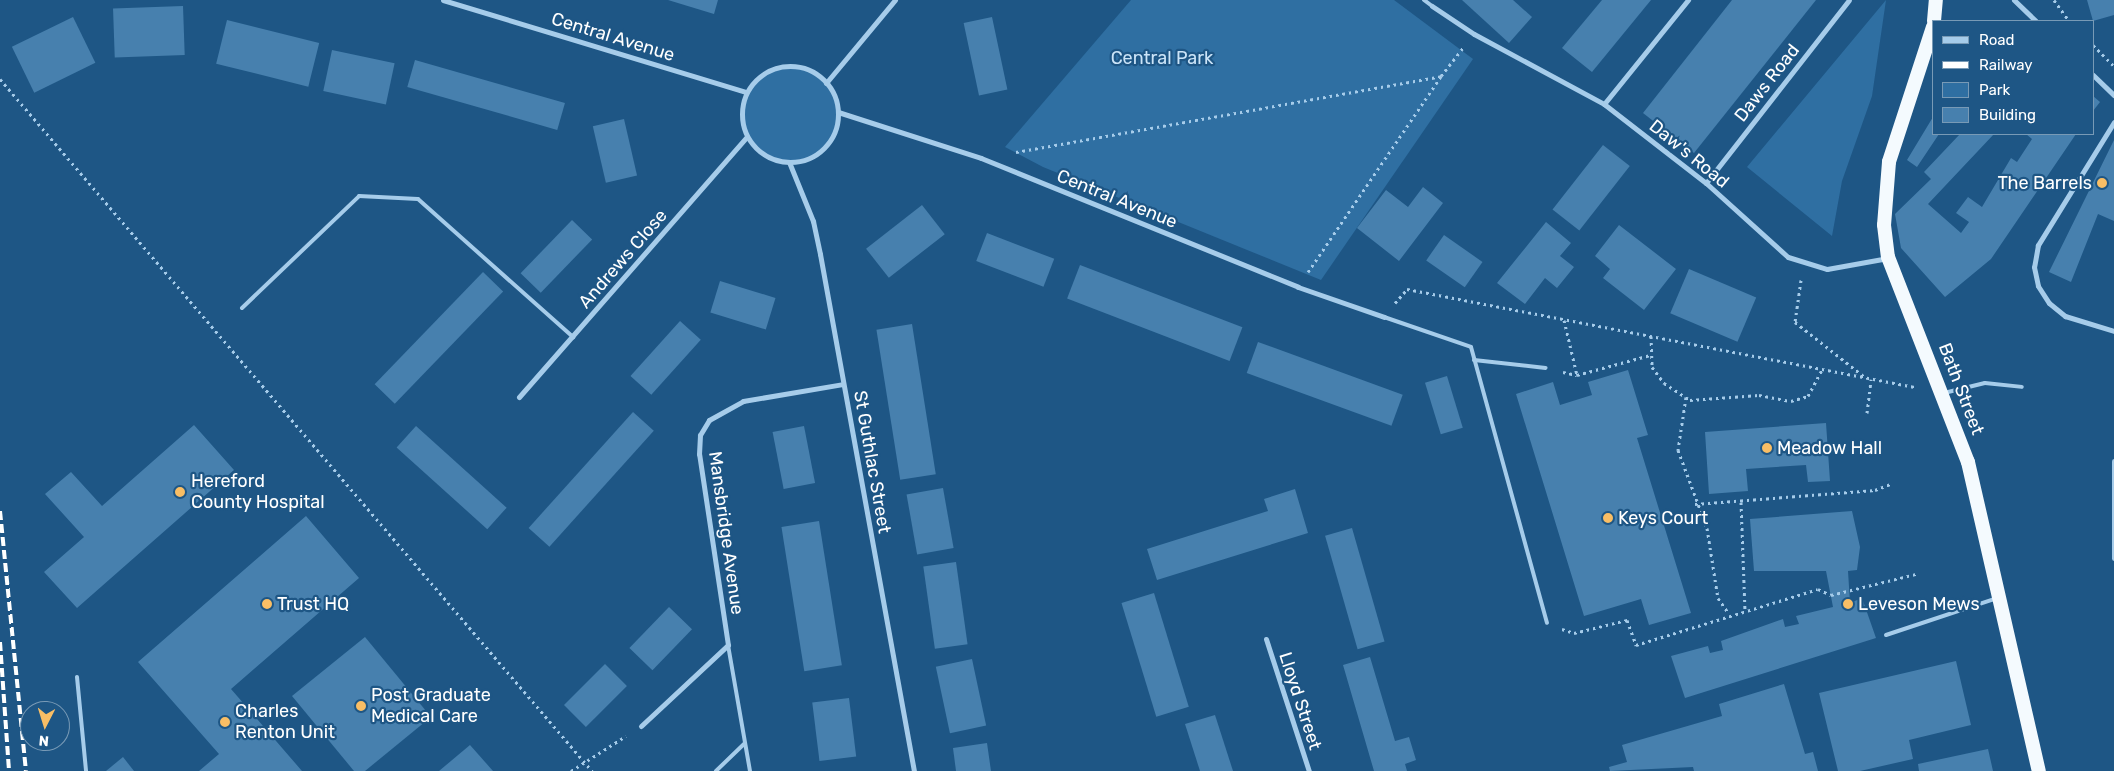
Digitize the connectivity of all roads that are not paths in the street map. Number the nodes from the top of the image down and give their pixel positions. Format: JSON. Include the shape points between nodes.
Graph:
{"nodes":[{"id":1,"x":443,"y":0,"type":"edge"},
{"id":2,"x":895,"y":0,"type":"edge"},
{"id":3,"x":1424,"y":0,"type":"edge"},
{"id":4,"x":1688,"y":0,"type":"edge"},
{"id":5,"x":1849,"y":0,"type":"edge"},
{"id":6,"x":1936,"y":0,"type":"edge"},
{"id":7,"x":2014,"y":0,"type":"edge"},
{"id":8,"x":1432,"y":6,"type":"joint"},
{"id":9,"x":1934,"y":20,"type":"edge"},
{"id":10,"x":2035,"y":20,"type":"edge"},
{"id":11,"x":1932,"y":30,"type":"edge"},
{"id":12,"x":2094,"y":76,"type":"edge"},
{"id":13,"x":826,"y":82,"type":"junction"},
{"id":14,"x":746,"y":92,"type":"junction"},
{"id":15,"x":2114,"y":94,"type":"edge"},
{"id":16,"x":1604,"y":104,"type":"junction"},
{"id":17,"x":838,"y":112,"type":"junction"},
{"id":18,"x":2114,"y":122,"type":"edge"},
{"id":19,"x":747,"y":137,"type":"junction"},
{"id":20,"x":789,"y":162,"type":"junction"},
{"id":21,"x":1706,"y":183,"type":"junction"},
{"id":22,"x":1888,"y":257,"type":"junction"},
{"id":23,"x":242,"y":308,"type":"dead end"},
{"id":24,"x":1384,"y":317,"type":"joint"},
{"id":25,"x":2114,"y":332,"type":"edge"},
{"id":26,"x":574,"y":337,"type":"junction"},
{"id":27,"x":1474,"y":360,"type":"junction"},
{"id":28,"x":1546,"y":368,"type":"dead end"},
{"id":29,"x":843,"y":384,"type":"junction"},
{"id":30,"x":2022,"y":387,"type":"dead end"},
{"id":31,"x":1944,"y":393,"type":"junction"},
{"id":32,"x":519,"y":397,"type":"dead end"},
{"id":33,"x":2114,"y":461,"type":"edge"},
{"id":34,"x":2114,"y":558,"type":"edge"},
{"id":35,"x":2002,"y":597,"type":"junction"},
{"id":36,"x":1547,"y":623,"type":"road end"},
{"id":37,"x":1886,"y":635,"type":"dead end"},
{"id":38,"x":1266,"y":639,"type":"dead end"},
{"id":39,"x":728,"y":645,"type":"junction"},
{"id":40,"x":77,"y":677,"type":"dead end"},
{"id":41,"x":641,"y":726,"type":"road end"},
{"id":42,"x":745,"y":743,"type":"junction"},
{"id":43,"x":86,"y":771,"type":"edge"},
{"id":44,"x":716,"y":771,"type":"edge"},
{"id":45,"x":750,"y":771,"type":"edge"},
{"id":46,"x":914,"y":771,"type":"edge"},
{"id":47,"x":1309,"y":771,"type":"edge"},
{"id":48,"x":2039,"y":771,"type":"edge"}],
"edges":[{"from":1,"to":14,"type":"street","name":"Central Avenue"},
{"from":2,"to":13,"type":"street"},
{"from":3,"to":8,"type":"lane"},
{"from":4,"to":16,"type":"street"},
{"from":5,"to":21,"type":"street","name":"Daws Road"},
{"from":6,"to":9,"type":"highway"},
{"from":7,"to":10,"type":"street"},
{"from":8,"to":16,"type":"street","name":"Daw's Road","via":[[1474,34]]},
{"from":11,"to":22,"type":"highway","name":"Bath Street","via":[[1889,162],[1884,225]]},
{"from":12,"to":15,"type":"street"},
{"from":13,"to":14,"type":"street","via":[[814,72],[784,66],[769,70]]},
{"from":13,"to":17,"type":"street"},
{"from":14,"to":19,"type":"street","via":[[742,122]]},
{"from":16,"to":21,"type":"street","name":"Daw's Road"},
{"from":17,"to":20,"type":"street","via":[[829,142],[804,160]]},
{"from":17,"to":24,"type":"street","name":"Central Avenue","via":[[981,158],[1298,287]]},
{"from":18,"to":25,"type":"street","via":[[2038,245],[2034,267],[2038,286],[2048,303],[2065,316]]},
{"from":19,"to":20,"type":"street","via":[[765,155]]},
{"from":19,"to":26,"type":"street","name":"Andrews Close"},
{"from":20,"to":29,"type":"street","name":"St Guthlac Street","via":[[813,221]]},
{"from":21,"to":22,"type":"street","name":"Daw's Road","via":[[1769,243],[1803,265],[1827,268]]},
{"from":22,"to":31,"type":"highway","name":"Bath Street"},
{"from":23,"to":26,"type":"lane","via":[[359,196],[418,200]]},
{"from":24,"to":27,"type":"lane","via":[[1471,347]]},
{"from":26,"to":32,"type":"street","name":"Andrews Close"},
{"from":27,"to":28,"type":"lane"},
{"from":27,"to":36,"type":"lane"},
{"from":29,"to":39,"type":"street","name":"Mansbridge Avenue","via":[[743,401],[709,420],[700,435]]},
{"from":29,"to":46,"type":"street","name":"St Guthlac Street"},
{"from":30,"to":31,"type":"lane","via":[[1985,383]]},
{"from":31,"to":35,"type":"highway","name":"Bath Street","via":[[1968,462]]},
{"from":33,"to":34,"type":"street"},
{"from":35,"to":37,"type":"lane"},
{"from":35,"to":48,"type":"highway","name":"Bath Street"},
{"from":38,"to":47,"type":"street","name":"Lloyd Street"},
{"from":39,"to":41,"type":"street"},
{"from":39,"to":42,"type":"lane"},
{"from":40,"to":43,"type":"lane"},
{"from":42,"to":44,"type":"lane"},
{"from":42,"to":45,"type":"lane"}]}
